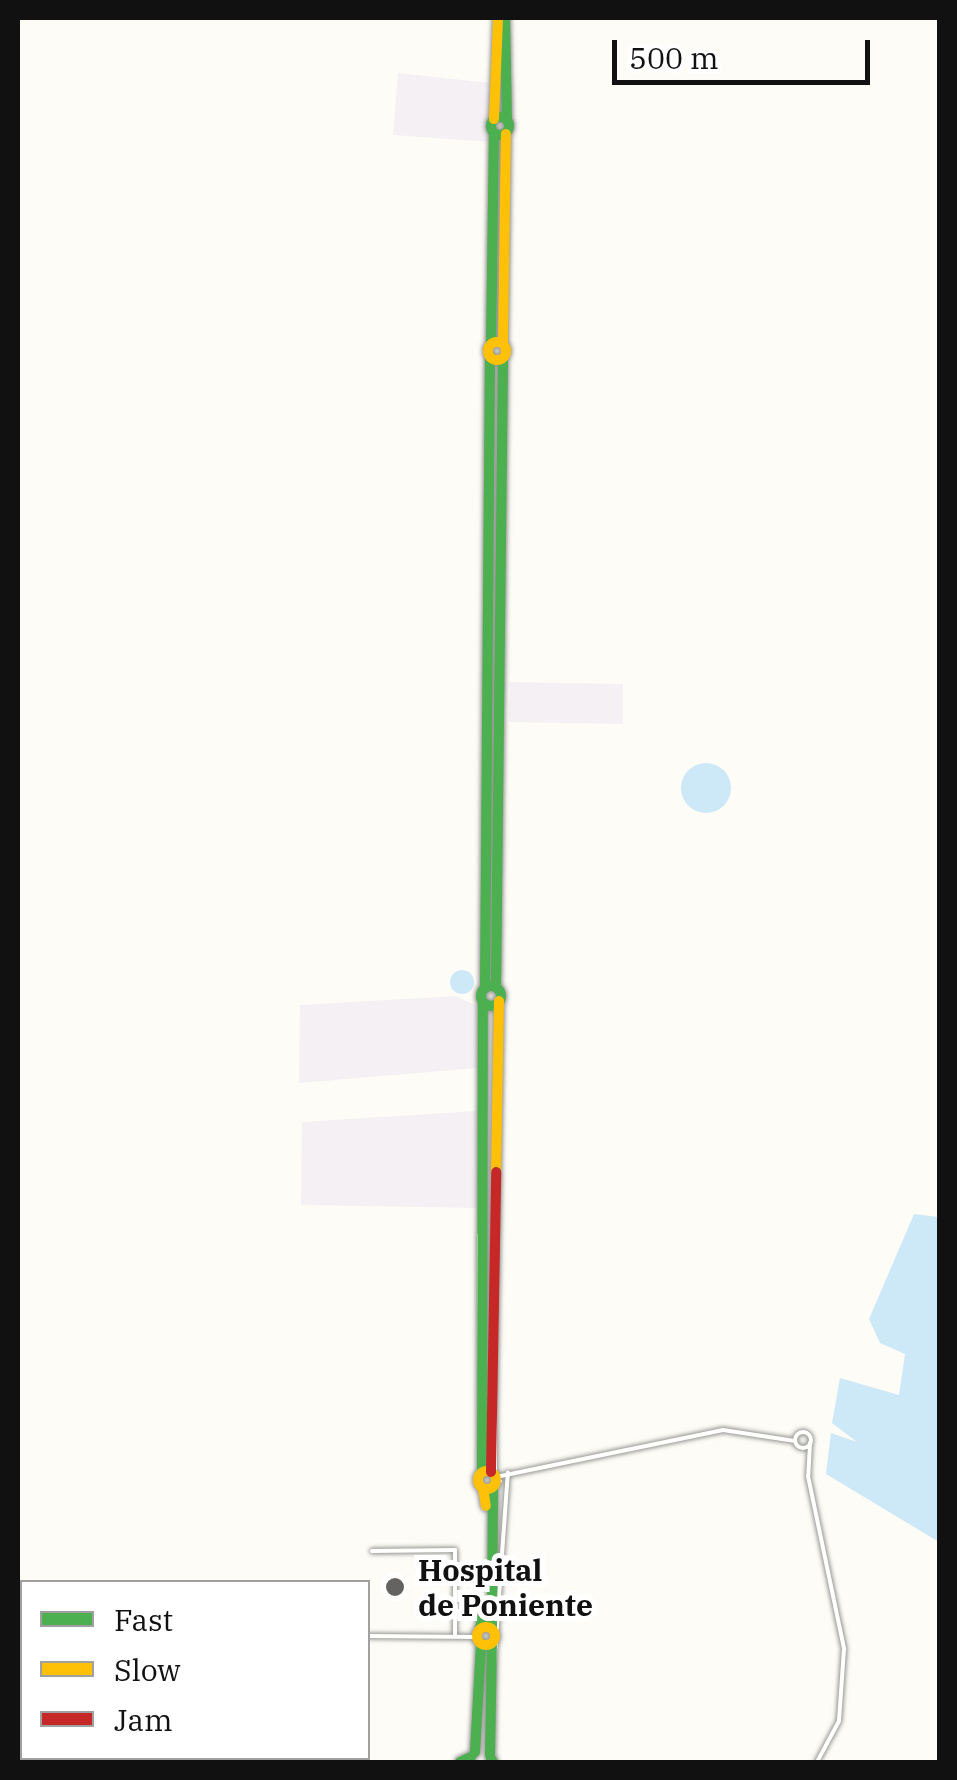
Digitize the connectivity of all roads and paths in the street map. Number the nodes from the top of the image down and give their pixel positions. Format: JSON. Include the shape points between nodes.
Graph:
{"nodes":[{"id":1,"x":501,"y":18,"type":"edge"},
{"id":2,"x":494,"y":119,"type":"junction"},
{"id":3,"x":506,"y":119,"type":"junction"},
{"id":4,"x":500,"y":134,"type":"junction"},
{"id":5,"x":497,"y":343,"type":"junction"},
{"id":6,"x":490,"y":356,"type":"junction"},
{"id":7,"x":504,"y":358,"type":"junction"},
{"id":8,"x":491,"y":996,"type":"junction"},
{"id":9,"x":795,"y":1438,"type":"junction"},
{"id":10,"x":810,"y":1443,"type":"junction"},
{"id":11,"x":800,"y":1447,"type":"junction"},
{"id":12,"x":808,"y":1464,"type":"junction"},
{"id":13,"x":492,"y":1478,"type":"junction"},
{"id":14,"x":490,"y":1516,"type":"junction"},
{"id":15,"x":502,"y":1538,"type":"junction"},
{"id":16,"x":372,"y":1551,"type":"dead end"},
{"id":17,"x":370,"y":1636,"type":"edge"},
{"id":18,"x":455,"y":1636,"type":"junction"},
{"id":19,"x":484,"y":1636,"type":"junction"},
{"id":20,"x":486,"y":1724,"type":"junction"},
{"id":21,"x":469,"y":1759,"type":"edge"},
{"id":22,"x":491,"y":1760,"type":"edge"},
{"id":23,"x":818,"y":1762,"type":"edge"}],
"edges":[{"from":1,"to":2,"type":"main road"},
{"from":1,"to":3,"type":"main road"},
{"from":2,"to":3,"type":"main road"},
{"from":2,"to":4,"type":"main road"},
{"from":3,"to":4,"type":"main road"},
{"from":4,"to":5,"type":"main road"},
{"from":5,"to":6,"type":"main road"},
{"from":5,"to":7,"type":"main road"},
{"from":6,"to":7,"type":"main road"},
{"from":6,"to":8,"type":"main road"},
{"from":7,"to":8,"type":"main road"},
{"from":8,"to":13,"type":"main road"},
{"from":8,"to":13,"type":"street"},
{"from":9,"to":10,"type":"street","via":[[806,1432]]},
{"from":9,"to":11,"type":"street"},
{"from":9,"to":13,"type":"street","via":[[723,1430]]},
{"from":10,"to":11,"type":"street"},
{"from":10,"to":12,"type":"street"},
{"from":11,"to":12,"type":"street"},
{"from":12,"to":23,"type":"street","via":[[844,1649],[839,1721]]},
{"from":13,"to":14,"type":"main road"},
{"from":13,"to":15,"type":"street"},
{"from":13,"to":19,"type":"main road"},
{"from":14,"to":15,"type":"street"},
{"from":14,"to":19,"type":"main road"},
{"from":15,"to":20,"type":"street","via":[[501,1638]]},
{"from":16,"to":18,"type":"street","via":[[455,1550]]},
{"from":17,"to":18,"type":"street"},
{"from":18,"to":19,"type":"street"},
{"from":19,"to":20,"type":"main road"},
{"from":19,"to":21,"type":"main road"},
{"from":20,"to":22,"type":"main road"},
{"from":21,"to":22,"type":"main road"}]}
